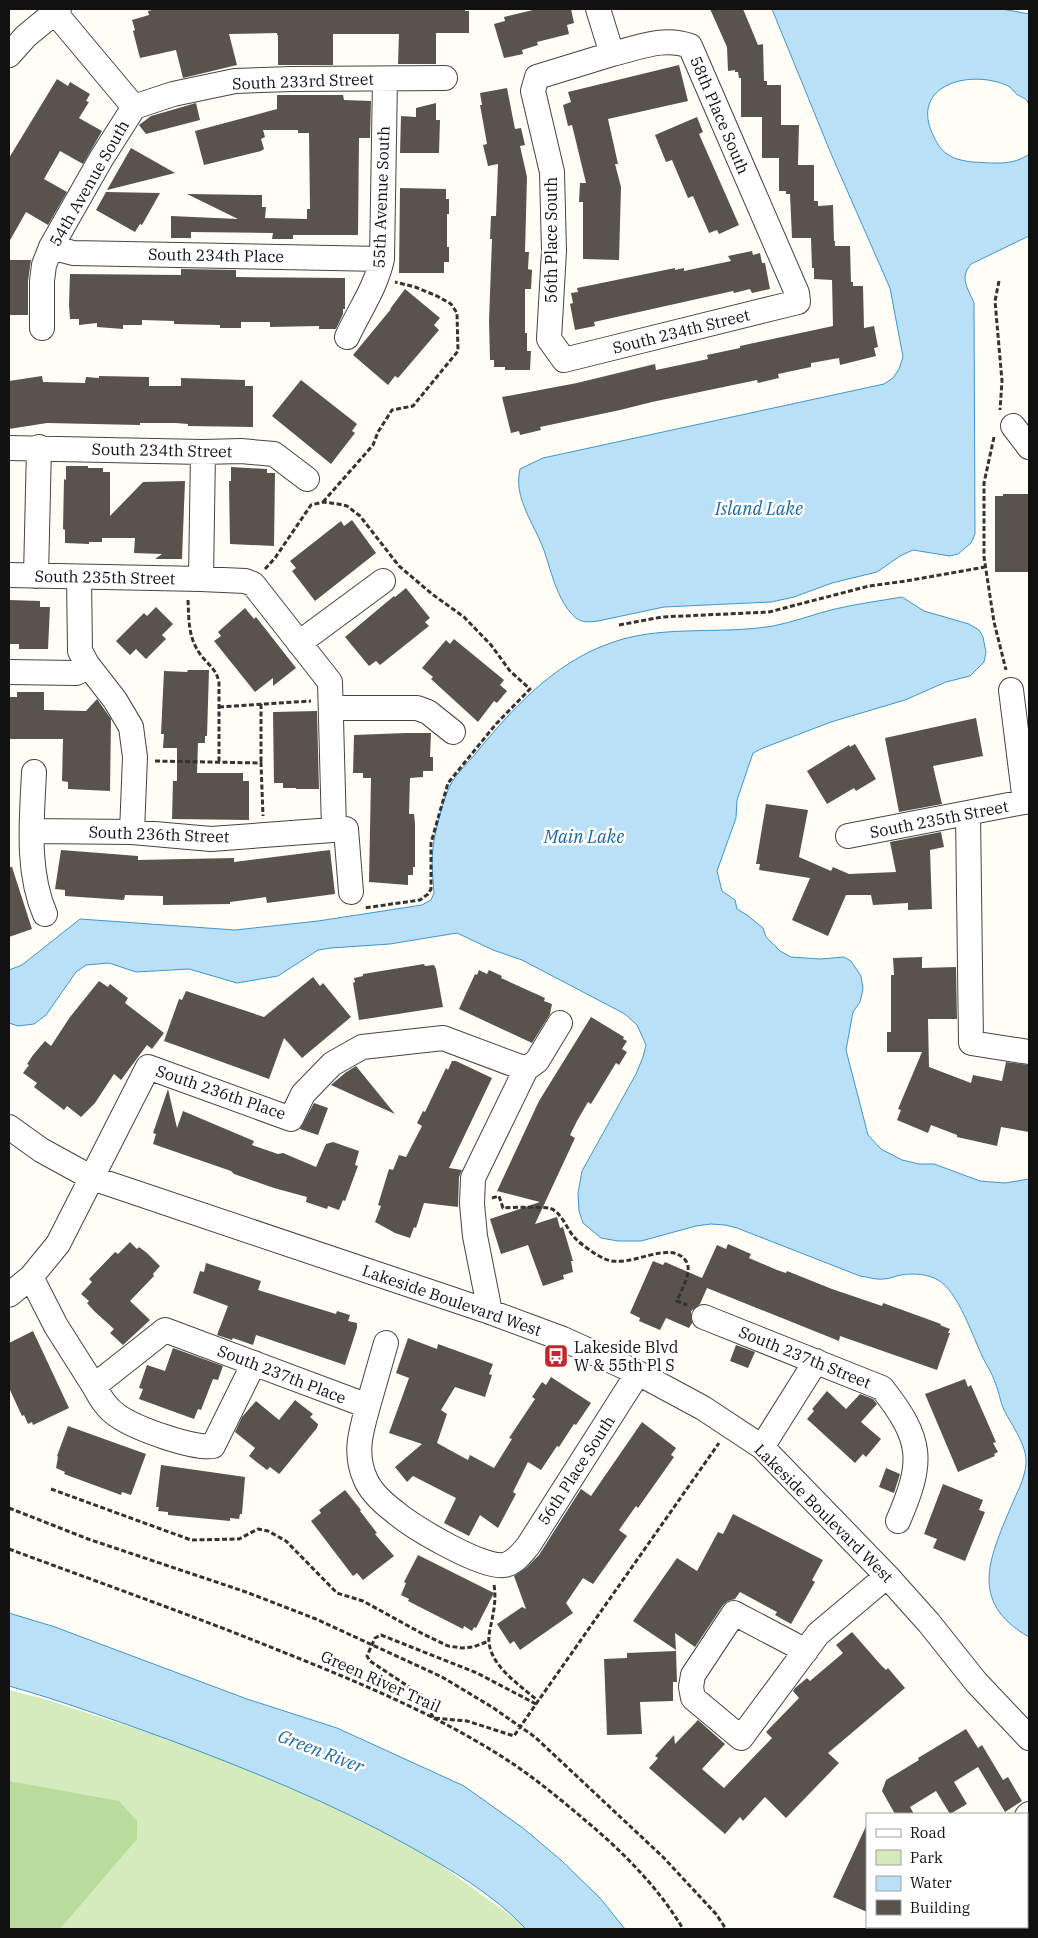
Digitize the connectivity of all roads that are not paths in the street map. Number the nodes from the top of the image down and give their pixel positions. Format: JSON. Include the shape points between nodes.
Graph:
{"nodes":[{"id":1,"x":598,"y":9,"type":"edge"},
{"id":2,"x":55,"y":10,"type":"edge"},
{"id":3,"x":612,"y":54,"type":"junction"},
{"id":4,"x":9,"y":55,"type":"edge"},
{"id":5,"x":385,"y":78,"type":"junction"},
{"id":6,"x":445,"y":78,"type":"dead end"},
{"id":7,"x":134,"y":107,"type":"junction"},
{"id":8,"x":51,"y":247,"type":"junction"},
{"id":9,"x":379,"y":268,"type":"junction"},
{"id":10,"x":798,"y":302,"type":"joint"},
{"id":11,"x":42,"y":328,"type":"dead end"},
{"id":12,"x":347,"y":337,"type":"dead end"},
{"id":13,"x":564,"y":360,"type":"joint"},
{"id":14,"x":1002,"y":421,"type":"road end"},
{"id":15,"x":39,"y":447,"type":"junction"},
{"id":16,"x":1029,"y":447,"type":"edge"},
{"id":17,"x":9,"y":448,"type":"edge"},
{"id":18,"x":204,"y":452,"type":"junction"},
{"id":19,"x":307,"y":479,"type":"dead end"},
{"id":20,"x":9,"y":575,"type":"edge"},
{"id":21,"x":36,"y":576,"type":"junction"},
{"id":22,"x":79,"y":576,"type":"junction"},
{"id":23,"x":194,"y":579,"type":"junction"},
{"id":24,"x":383,"y":581,"type":"dead end"},
{"id":25,"x":299,"y":643,"type":"junction"},
{"id":26,"x":89,"y":667,"type":"junction"},
{"id":27,"x":9,"y":672,"type":"edge"},
{"id":28,"x":1011,"y":690,"type":"road end"},
{"id":29,"x":331,"y":704,"type":"junction"},
{"id":30,"x":453,"y":732,"type":"dead end"},
{"id":31,"x":34,"y":772,"type":"dead end"},
{"id":32,"x":1027,"y":801,"type":"edge"},
{"id":33,"x":968,"y":814,"type":"junction"},
{"id":34,"x":340,"y":829,"type":"junction"},
{"id":35,"x":33,"y":831,"type":"junction"},
{"id":36,"x":132,"y":832,"type":"junction"},
{"id":37,"x":848,"y":836,"type":"dead end"},
{"id":38,"x":357,"y":900,"type":"road end"},
{"id":39,"x":46,"y":914,"type":"dead end"},
{"id":40,"x":560,"y":1023,"type":"dead end"},
{"id":41,"x":1029,"y":1052,"type":"edge"},
{"id":42,"x":526,"y":1068,"type":"junction"},
{"id":43,"x":9,"y":1127,"type":"edge"},
{"id":44,"x":92,"y":1178,"type":"junction"},
{"id":45,"x":31,"y":1277,"type":"junction"},
{"id":46,"x":9,"y":1296,"type":"edge"},
{"id":47,"x":490,"y":1312,"type":"junction"},
{"id":48,"x":704,"y":1317,"type":"road end"},
{"id":49,"x":386,"y":1343,"type":"dead end"},
{"id":50,"x":816,"y":1361,"type":"junction"},
{"id":51,"x":254,"y":1363,"type":"junction"},
{"id":52,"x":638,"y":1373,"type":"junction"},
{"id":53,"x":94,"y":1386,"type":"junction"},
{"id":54,"x":368,"y":1406,"type":"junction"},
{"id":55,"x":762,"y":1447,"type":"junction"},
{"id":56,"x":898,"y":1521,"type":"dead end"},
{"id":57,"x":500,"y":1564,"type":"joint"},
{"id":58,"x":887,"y":1576,"type":"junction"},
{"id":59,"x":806,"y":1651,"type":"junction"},
{"id":60,"x":1029,"y":1738,"type":"edge"}],
"edges":[{"from":1,"to":3,"type":"street"},
{"from":2,"to":4,"type":"street"},
{"from":2,"to":7,"type":"street","name":"54th Avenue South"},
{"from":3,"to":10,"type":"street","name":"58th Place South","via":[[667,41],[690,46],[797,293]]},
{"from":3,"to":13,"type":"street","name":"56th Place South","via":[[537,77],[533,91],[552,172],[554,251],[549,339]]},
{"from":5,"to":6,"type":"street","name":"South 233rd Street"},
{"from":5,"to":7,"type":"street","name":"South 233rd Street","via":[[235,81],[173,94]]},
{"from":5,"to":9,"type":"street","name":"55th Avenue South"},
{"from":7,"to":8,"type":"street","name":"54th Avenue South"},
{"from":8,"to":9,"type":"street","name":"South 234th Place","via":[[73,252]]},
{"from":8,"to":11,"type":"street","name":"54th Avenue South","via":[[42,281]]},
{"from":9,"to":12,"type":"street","name":"55th Avenue South"},
{"from":10,"to":13,"type":"street","name":"South 234th Street"},
{"from":14,"to":16,"type":"street"},
{"from":15,"to":17,"type":"street","name":"South 234th Street"},
{"from":15,"to":18,"type":"street","name":"South 234th Street"},
{"from":15,"to":21,"type":"street"},
{"from":18,"to":19,"type":"street","name":"South 234th Street","via":[[274,454]]},
{"from":18,"to":23,"type":"street"},
{"from":20,"to":21,"type":"street","name":"South 235th Street"},
{"from":21,"to":22,"type":"street","name":"South 235th Street"},
{"from":22,"to":23,"type":"street","name":"South 235th Street"},
{"from":22,"to":26,"type":"street","via":[[80,651]]},
{"from":23,"to":25,"type":"street","via":[[253,584]]},
{"from":24,"to":25,"type":"street"},
{"from":25,"to":29,"type":"street","via":[[330,682]]},
{"from":26,"to":27,"type":"street","via":[[76,673]]},
{"from":26,"to":36,"type":"street","via":[[131,727],[135,761]]},
{"from":28,"to":32,"type":"street"},
{"from":29,"to":30,"type":"street","via":[[418,708]]},
{"from":29,"to":34,"type":"street"},
{"from":31,"to":35,"type":"street"},
{"from":32,"to":33,"type":"street","name":"South 235th Street"},
{"from":33,"to":37,"type":"street","name":"South 235th Street"},
{"from":33,"to":41,"type":"street","via":[[970,1043]]},
{"from":34,"to":36,"type":"street","name":"South 236th Street","via":[[212,839]]},
{"from":34,"to":38,"type":"street"},
{"from":35,"to":36,"type":"street","name":"South 236th Street"},
{"from":35,"to":39,"type":"street","via":[[34,880]]},
{"from":40,"to":42,"type":"street","via":[[537,1061]]},
{"from":42,"to":44,"type":"street","name":"South 236th Place","via":[[443,1038],[362,1046],[332,1064],[303,1094],[291,1119],[148,1067]]},
{"from":42,"to":47,"type":"street","via":[[473,1178],[476,1236]]},
{"from":43,"to":44,"type":"street","name":"Lakeside Boulevard West","via":[[41,1150]]},
{"from":44,"to":45,"type":"street","via":[[58,1244]]},
{"from":44,"to":47,"type":"street","name":"Lakeside Boulevard West"},
{"from":45,"to":46,"type":"street"},
{"from":45,"to":53,"type":"street","via":[[56,1326]]},
{"from":47,"to":52,"type":"street","name":"Lakeside Boulevard West","via":[[563,1339]]},
{"from":48,"to":50,"type":"street","name":"South 237th Street"},
{"from":49,"to":54,"type":"street"},
{"from":50,"to":55,"type":"street"},
{"from":50,"to":56,"type":"street","name":"South 237th Street","via":[[882,1388],[901,1412],[912,1436],[917,1462],[912,1490]]},
{"from":51,"to":53,"type":"street","name":"South 237th Place","via":[[164,1330]]},
{"from":51,"to":53,"type":"street","via":[[212,1446],[186,1443],[132,1424],[117,1416]]},
{"from":51,"to":54,"type":"street","name":"South 237th Place"},
{"from":52,"to":55,"type":"street","name":"Lakeside Boulevard West","via":[[703,1408]]},
{"from":52,"to":57,"type":"street","name":"56th Place South","via":[[528,1546],[518,1557]]},
{"from":54,"to":57,"type":"street","name":"South 237th Place","via":[[358,1448],[365,1479],[374,1493],[414,1526],[476,1559]]},
{"from":55,"to":58,"type":"street","name":"Lakeside Boulevard West"},
{"from":58,"to":59,"type":"street","via":[[818,1634]]},
{"from":58,"to":60,"type":"street","name":"Lakeside Boulevard West","via":[[976,1682]]},
{"from":59,"to":59,"type":"street","via":[[741,1738],[693,1698],[693,1675],[734,1613]]}]}
